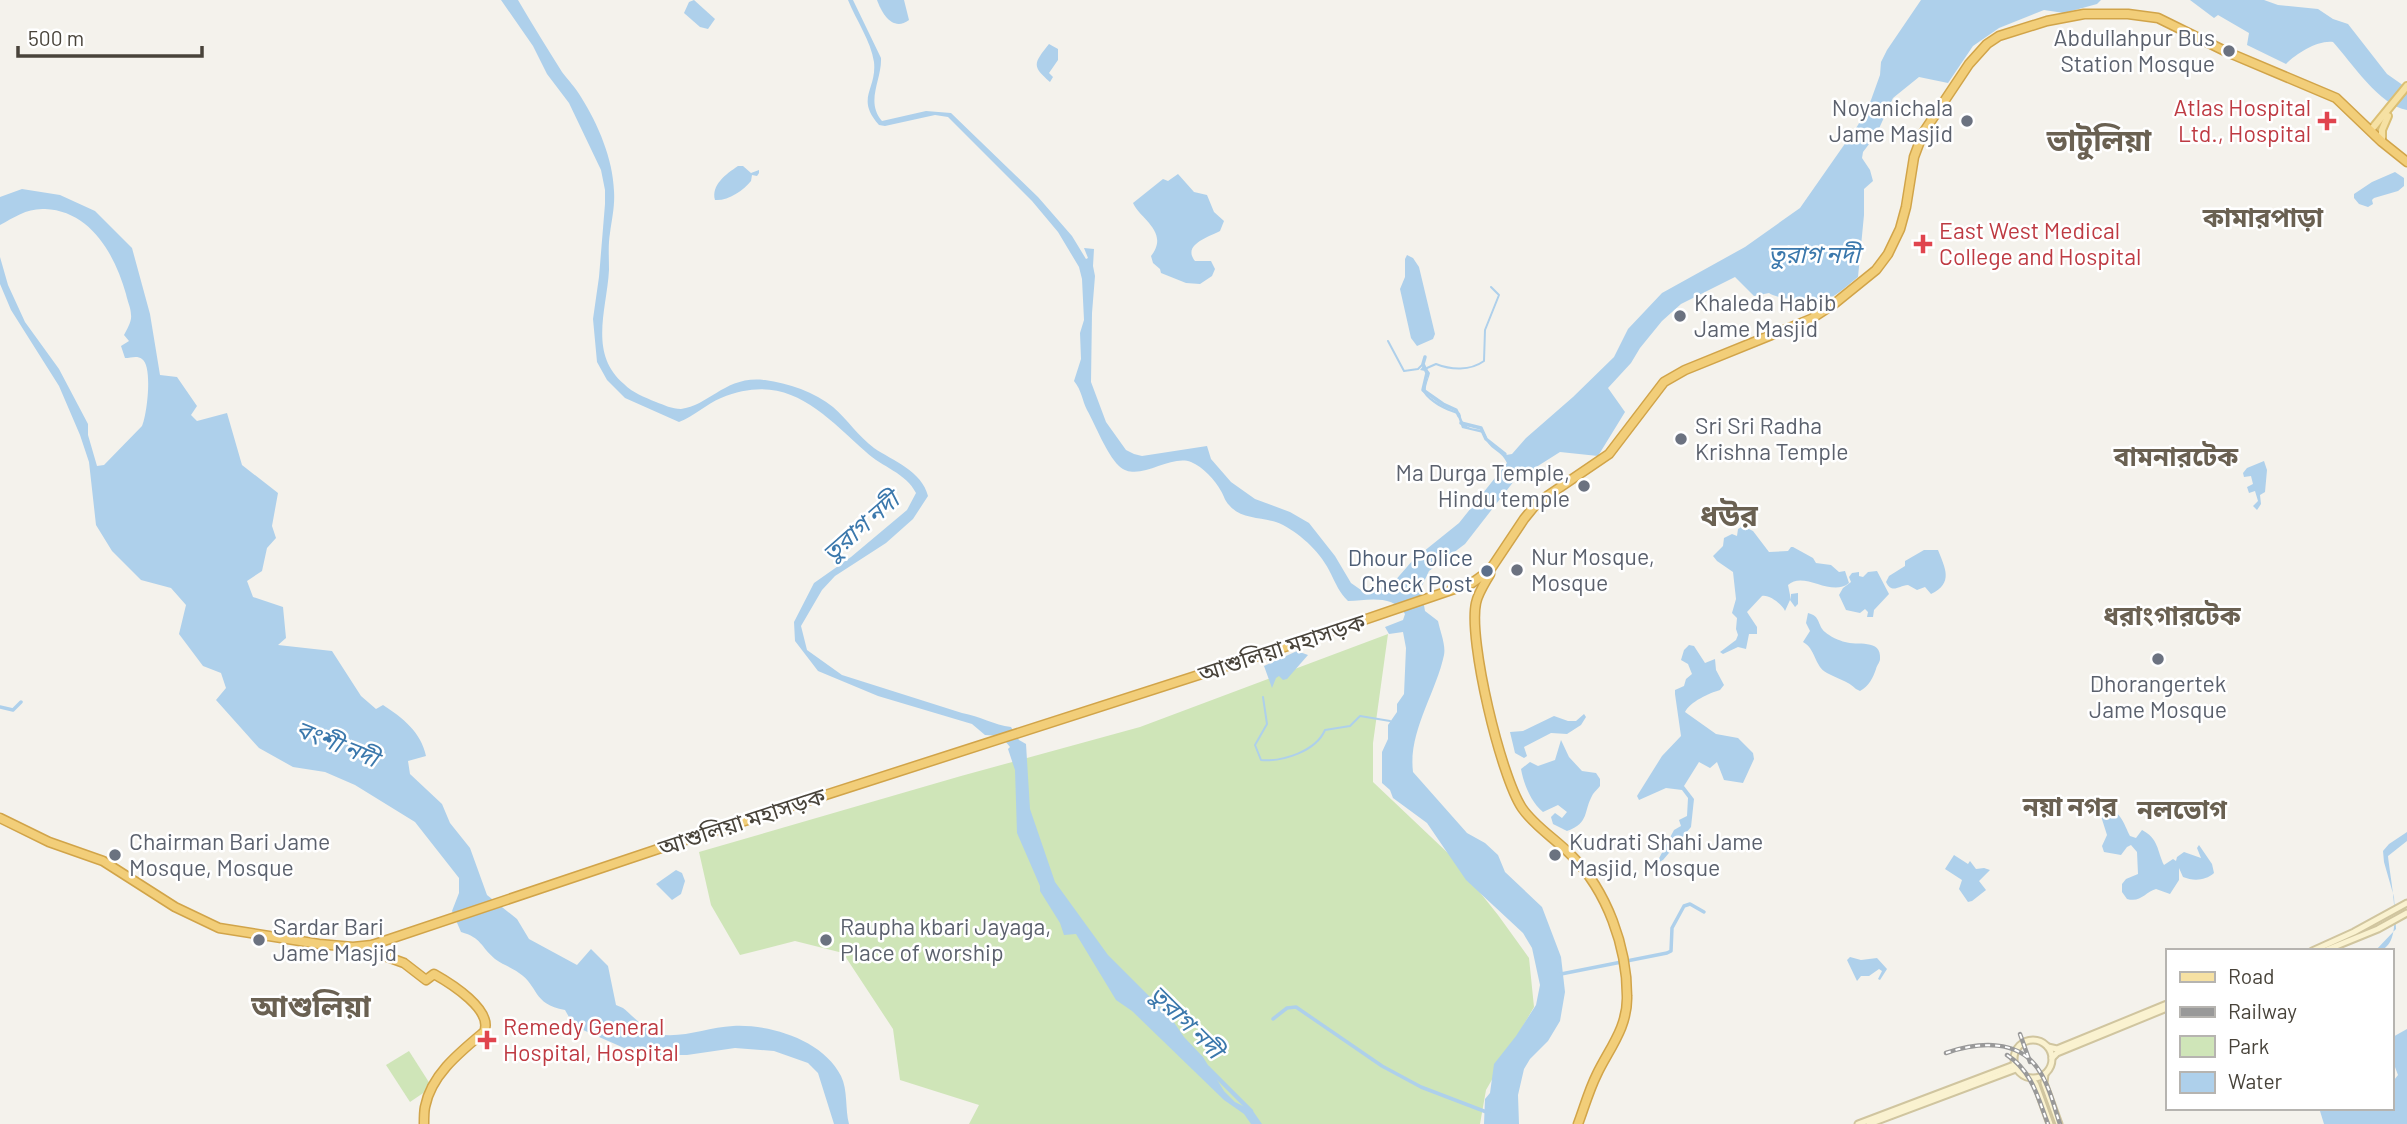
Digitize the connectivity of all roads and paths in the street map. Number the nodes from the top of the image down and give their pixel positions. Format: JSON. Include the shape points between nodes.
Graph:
{"nodes":[{"id":1,"x":2407,"y":86,"type":"edge"},
{"id":2,"x":2407,"y":92,"type":"edge"},
{"id":3,"x":2389,"y":113,"type":"junction"},
{"id":4,"x":2379,"y":120,"type":"junction"},
{"id":5,"x":2363,"y":122,"type":"junction"},
{"id":6,"x":2372,"y":132,"type":"junction"},
{"id":7,"x":2382,"y":142,"type":"junction"},
{"id":8,"x":2407,"y":162,"type":"edge"},
{"id":9,"x":1503,"y":552,"type":"junction"},
{"id":10,"x":1461,"y":587,"type":"junction"},
{"id":11,"x":1476,"y":603,"type":"junction"},
{"id":12,"x":0,"y":818,"type":"edge"},
{"id":13,"x":2406,"y":903,"type":"edge"},
{"id":14,"x":2407,"y":913,"type":"edge"},
{"id":15,"x":2374,"y":921,"type":"junction"},
{"id":16,"x":2378,"y":929,"type":"junction"},
{"id":17,"x":372,"y":945,"type":"junction"},
{"id":18,"x":2316,"y":949,"type":"edge"},
{"id":19,"x":2329,"y":949,"type":"edge"},
{"id":20,"x":2166,"y":1006,"type":"edge"},
{"id":21,"x":2124,"y":1023,"type":"junction"},
{"id":22,"x":2048,"y":1047,"type":"junction"},
{"id":23,"x":2052,"y":1058,"type":"junction"},
{"id":24,"x":2015,"y":1067,"type":"junction"},
{"id":25,"x":2045,"y":1074,"type":"junction"},
{"id":26,"x":2029,"y":1078,"type":"junction"},
{"id":27,"x":424,"y":1124,"type":"edge"},
{"id":28,"x":1578,"y":1124,"type":"edge"},
{"id":29,"x":1858,"y":1124,"type":"edge"},
{"id":30,"x":1869,"y":1124,"type":"edge"},
{"id":31,"x":2050,"y":1124,"type":"edge"},
{"id":32,"x":2059,"y":1124,"type":"edge"}],
"edges":[{"from":1,"to":3,"type":"main road"},
{"from":2,"to":3,"type":"main road"},
{"from":3,"to":4,"type":"main road"},
{"from":3,"to":6,"type":"main road"},
{"from":3,"to":7,"type":"main road"},
{"from":4,"to":5,"type":"main road"},
{"from":4,"to":6,"type":"main road"},
{"from":5,"to":6,"type":"highway"},
{"from":5,"to":9,"type":"highway","via":[[2327,93],[2158,18],[2084,14],[1999,36],[1969,64],[1923,133],[1913,157],[1900,229],[1876,270],[1811,318],[1664,382],[1609,454],[1538,503]]},
{"from":6,"to":7,"type":"highway"},
{"from":7,"to":8,"type":"highway"},
{"from":9,"to":10,"type":"highway","name":"আশুলিয়া মহাসড়ক","via":[[1477,581]]},
{"from":9,"to":11,"type":"highway"},
{"from":10,"to":11,"type":"highway","via":[[1475,591]]},
{"from":10,"to":17,"type":"highway","name":"আশুলিয়া মহাসড়ক"},
{"from":11,"to":28,"type":"highway","via":[[1475,638],[1482,681],[1513,791],[1523,810],[1589,878],[1613,922],[1624,967],[1626,1014]]},
{"from":12,"to":17,"type":"highway","name":"আশুলিয়া মহাসড়ক","via":[[103,861],[175,907],[219,928],[318,944]]},
{"from":13,"to":15,"type":"main road"},
{"from":14,"to":16,"type":"main road"},
{"from":15,"to":16,"type":"main road"},
{"from":15,"to":18,"type":"main road"},
{"from":16,"to":19,"type":"main road"},
{"from":17,"to":27,"type":"highway","via":[[426,980],[435,974],[463,992],[486,1024],[484,1032],[437,1078],[425,1107]]},
{"from":20,"to":21,"type":"main road"},
{"from":21,"to":22,"type":"main road","via":[[2057,1049]]},
{"from":21,"to":23,"type":"main road"},
{"from":22,"to":23,"type":"main road"},
{"from":22,"to":24,"type":"main road","via":[[2040,1041],[2025,1041],[2015,1052]]},
{"from":23,"to":25,"type":"main road"},
{"from":24,"to":26,"type":"main road"},
{"from":24,"to":29,"type":"main road"},
{"from":24,"to":30,"type":"main road"},
{"from":25,"to":26,"type":"main road"},
{"from":25,"to":32,"type":"main road"},
{"from":26,"to":31,"type":"main road"}]}
